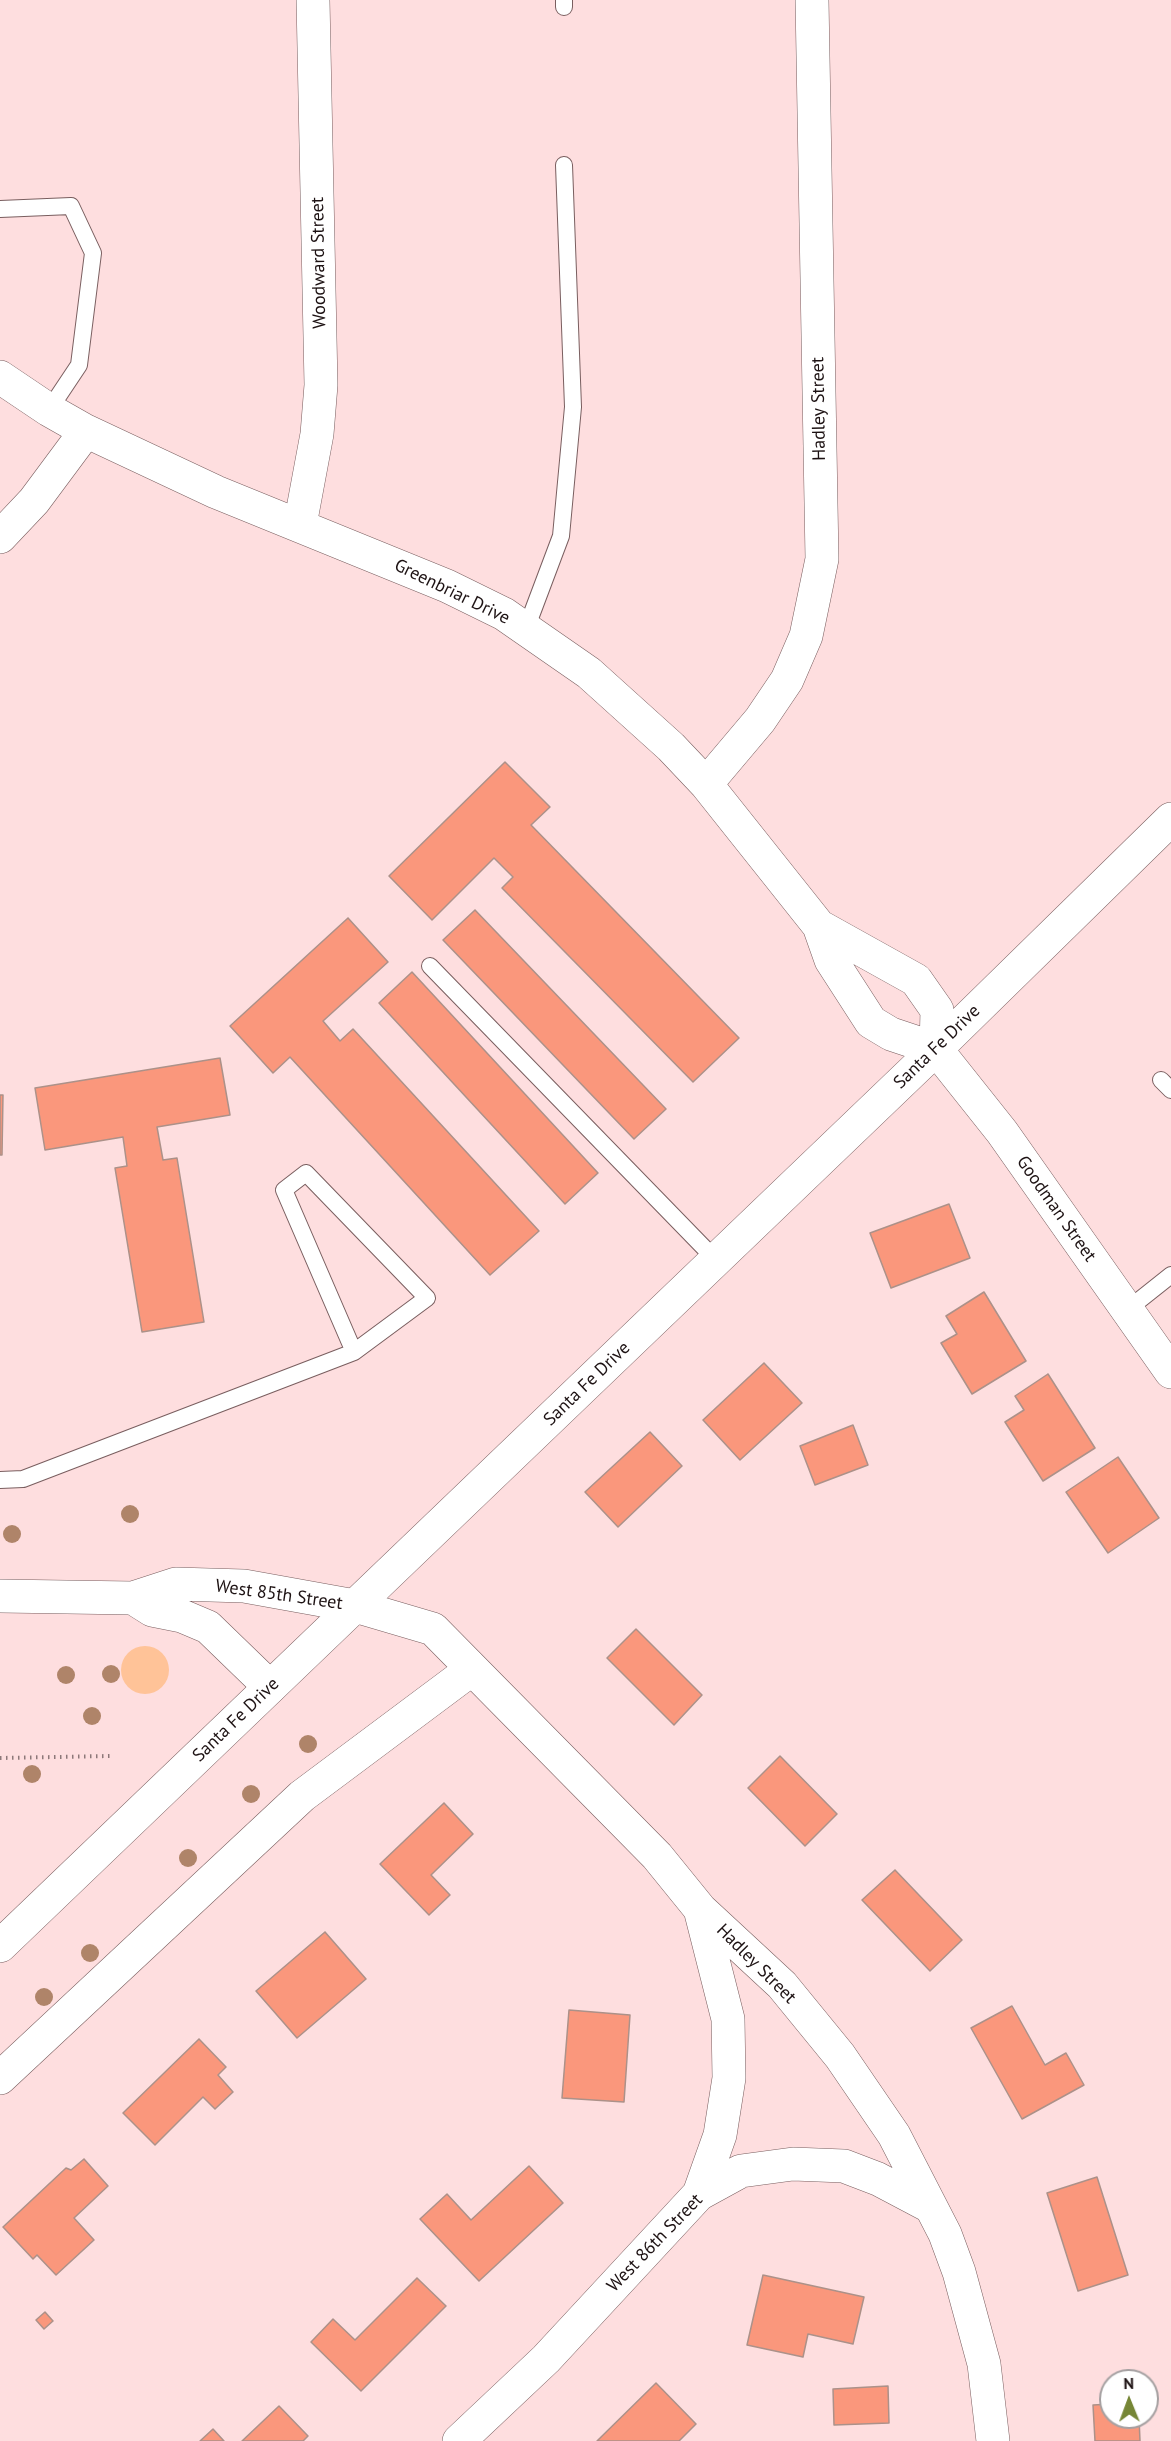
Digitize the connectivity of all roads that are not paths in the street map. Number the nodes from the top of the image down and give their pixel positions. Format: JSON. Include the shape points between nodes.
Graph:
{"nodes":[{"id":1,"x":314,"y":0,"type":"edge"},
{"id":2,"x":812,"y":0,"type":"edge"},
{"id":3,"x":564,"y":165,"type":"dead end"},
{"id":4,"x":0,"y":209,"type":"edge"},
{"id":5,"x":0,"y":377,"type":"edge"},
{"id":6,"x":49,"y":410,"type":"junction"},
{"id":7,"x":86,"y":430,"type":"junction"},
{"id":8,"x":300,"y":525,"type":"junction"},
{"id":9,"x":0,"y":537,"type":"edge"},
{"id":10,"x":526,"y":629,"type":"junction"},
{"id":11,"x":706,"y":783,"type":"junction"},
{"id":12,"x":1171,"y":819,"type":"edge"},
{"id":13,"x":819,"y":926,"type":"junction"},
{"id":14,"x":430,"y":966,"type":"dead end"},
{"id":15,"x":936,"y":1049,"type":"junction"},
{"id":16,"x":716,"y":1260,"type":"junction"},
{"id":17,"x":1171,"y":1275,"type":"edge"},
{"id":18,"x":1128,"y":1311,"type":"junction"},
{"id":19,"x":354,"y":1352,"type":"junction"},
{"id":20,"x":1171,"y":1372,"type":"edge"},
{"id":21,"x":0,"y":1480,"type":"edge"},
{"id":22,"x":0,"y":1596,"type":"edge"},
{"id":23,"x":133,"y":1598,"type":"junction"},
{"id":24,"x":356,"y":1606,"type":"junction"},
{"id":25,"x":472,"y":1669,"type":"junction"},
{"id":26,"x":270,"y":1687,"type":"junction"},
{"id":27,"x":700,"y":1909,"type":"junction"},
{"id":28,"x":0,"y":1946,"type":"edge"},
{"id":29,"x":0,"y":2078,"type":"edge"},
{"id":30,"x":699,"y":2194,"type":"junction"},
{"id":31,"x":932,"y":2207,"type":"junction"},
{"id":32,"x":459,"y":2441,"type":"edge"},
{"id":33,"x":993,"y":2441,"type":"edge"}],
"edges":[{"from":1,"to":8,"type":"street","name":"Woodward Street","via":[[321,385],[317,435]]},
{"from":2,"to":11,"type":"street","name":"Hadley Street","via":[[822,559],[806,636],[787,680],[760,720]]},
{"from":3,"to":10,"type":"lane","via":[[573,407],[561,536]]},
{"from":4,"to":6,"type":"lane","via":[[70,206],[93,252],[79,365]]},
{"from":5,"to":6,"type":"street","name":"Greenbriar Drive"},
{"from":6,"to":7,"type":"street","name":"Greenbriar Drive"},
{"from":7,"to":8,"type":"street","name":"Greenbriar Drive","via":[[216,492]]},
{"from":7,"to":9,"type":"street","via":[[34,501]]},
{"from":8,"to":10,"type":"street","name":"Greenbriar Drive","via":[[447,586]]},
{"from":10,"to":11,"type":"street","name":"Greenbriar Drive","via":[[589,673]]},
{"from":11,"to":13,"type":"street","name":"Greenbriar Drive"},
{"from":12,"to":15,"type":"street","name":"Santa Fe Drive"},
{"from":13,"to":15,"type":"street","name":"Greenbriar Drive","via":[[831,960],[871,1022],[891,1034]]},
{"from":13,"to":15,"type":"street","name":"Greenbriar Drive","via":[[916,980],[937,1010]]},
{"from":14,"to":16,"type":"lane"},
{"from":15,"to":16,"type":"street","name":"Santa Fe Drive"},
{"from":15,"to":18,"type":"street","name":"Goodman Street","via":[[1002,1132]]},
{"from":16,"to":24,"type":"street","name":"Santa Fe Drive"},
{"from":17,"to":18,"type":"lane"},
{"from":18,"to":20,"type":"street","name":"Goodman Street"},
{"from":19,"to":19,"type":"lane","via":[[284,1190],[306,1173],[427,1298]]},
{"from":19,"to":21,"type":"lane","via":[[23,1479]]},
{"from":22,"to":23,"type":"street","name":"West 85th Street"},
{"from":23,"to":24,"type":"street","name":"West 85th Street","via":[[176,1584],[199,1584],[244,1586]]},
{"from":23,"to":26,"type":"street","name":"West 85th Street","via":[[153,1610],[208,1627]]},
{"from":24,"to":25,"type":"street","name":"Hadley Street","via":[[433,1629]]},
{"from":24,"to":26,"type":"street","name":"Santa Fe Drive"},
{"from":25,"to":27,"type":"street","name":"Hadley Street","via":[[657,1856]]},
{"from":25,"to":29,"type":"street","via":[[302,1796]]},
{"from":26,"to":28,"type":"street","name":"Santa Fe Drive"},
{"from":27,"to":30,"type":"street","via":[[728,2019],[729,2078],[720,2135]]},
{"from":27,"to":31,"type":"street","name":"Hadley Street","via":[[782,1985],[840,2056],[894,2135]]},
{"from":30,"to":31,"type":"street","name":"West 86th Street","via":[[741,2171],[793,2164],[844,2166]]},
{"from":30,"to":32,"type":"street","name":"West 86th Street","via":[[546,2359]]},
{"from":31,"to":33,"type":"street","name":"Hadley Street","via":[[959,2272],[984,2364]]}]}
